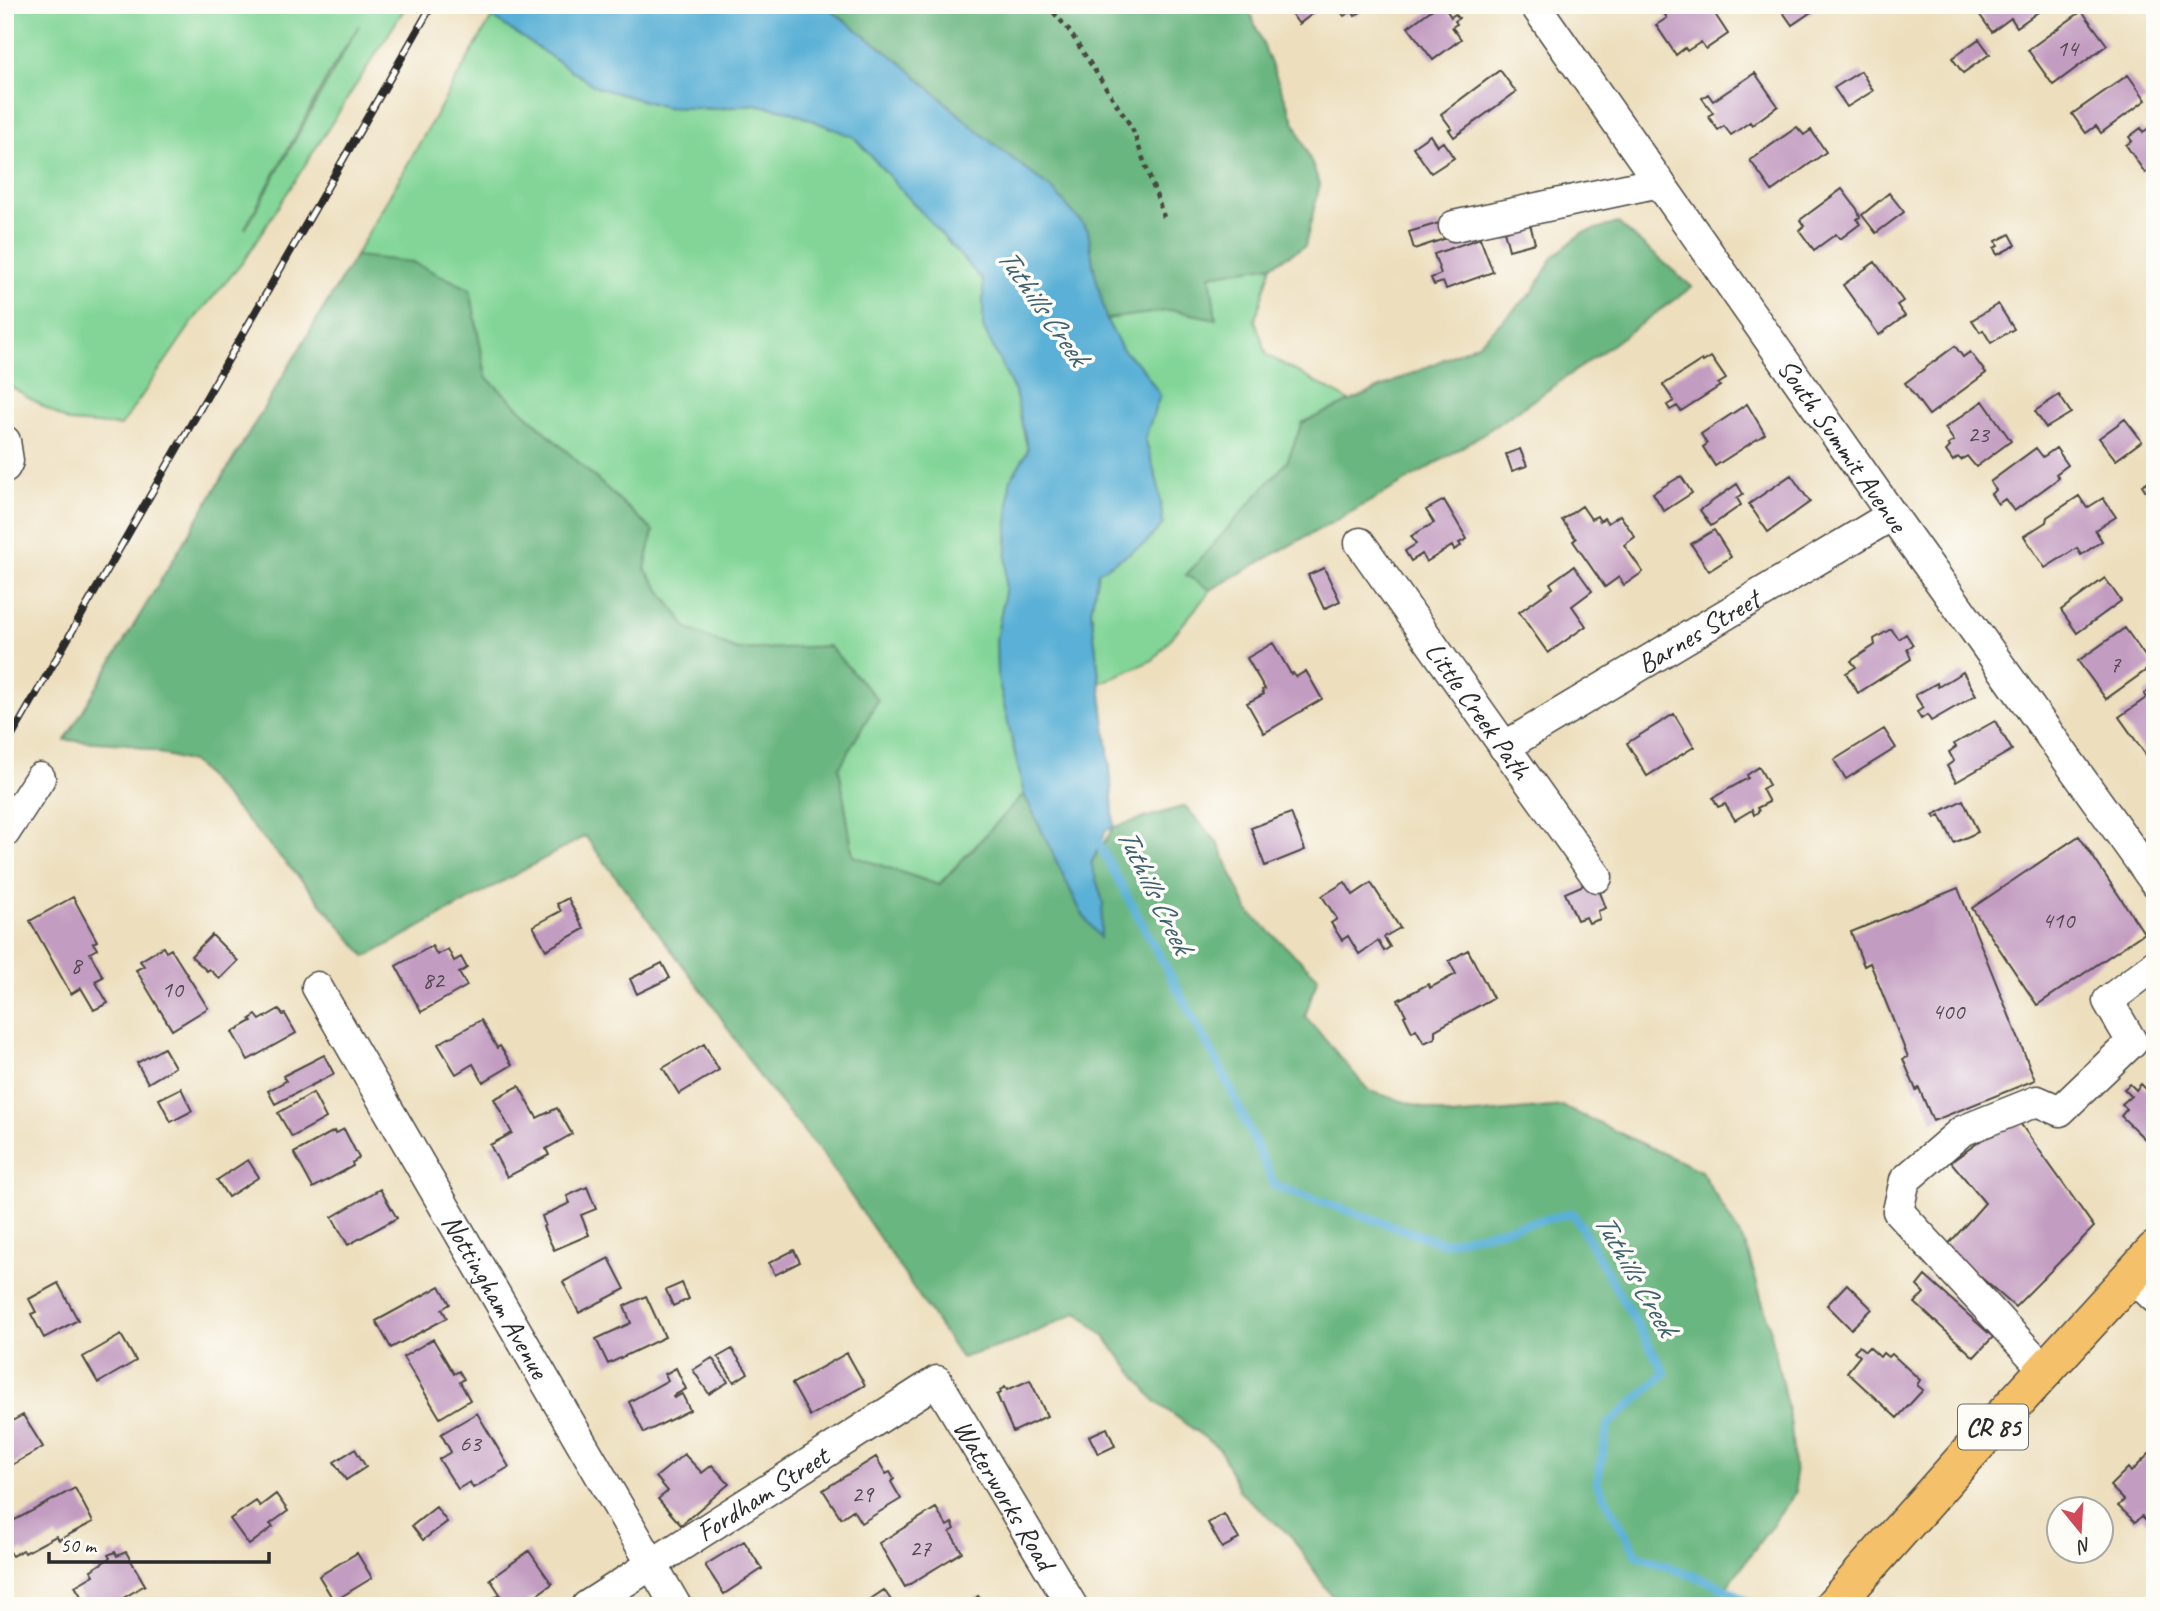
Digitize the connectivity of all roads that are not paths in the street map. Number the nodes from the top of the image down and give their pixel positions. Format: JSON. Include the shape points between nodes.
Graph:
{"nodes":[{"id":1,"x":1535,"y":5,"type":"edge"},
{"id":2,"x":1659,"y":182,"type":"junction"},
{"id":3,"x":1454,"y":226,"type":"dead end"},
{"id":4,"x":5,"y":441,"type":"edge"},
{"id":5,"x":5,"y":467,"type":"edge"},
{"id":6,"x":1892,"y":515,"type":"junction"},
{"id":7,"x":1360,"y":543,"type":"dead end"},
{"id":8,"x":1504,"y":747,"type":"junction"},
{"id":9,"x":40,"y":778,"type":"dead end"},
{"id":10,"x":5,"y":832,"type":"edge"},
{"id":11,"x":1597,"y":877,"type":"dead end"},
{"id":12,"x":2155,"y":882,"type":"edge"},
{"id":13,"x":2155,"y":965,"type":"edge"},
{"id":14,"x":317,"y":987,"type":"dead end"},
{"id":15,"x":2147,"y":1274,"type":"edge"},
{"id":16,"x":2045,"y":1370,"type":"junction"},
{"id":17,"x":937,"y":1381,"type":"joint"},
{"id":18,"x":653,"y":1563,"type":"junction"},
{"id":19,"x":587,"y":1606,"type":"edge"},
{"id":20,"x":676,"y":1606,"type":"edge"},
{"id":21,"x":1072,"y":1606,"type":"edge"},
{"id":22,"x":1833,"y":1606,"type":"edge"}],
"edges":[{"from":1,"to":2,"type":"street","name":"South Summit Avenue"},
{"from":2,"to":3,"type":"street"},
{"from":2,"to":6,"type":"street","name":"South Summit Avenue"},
{"from":4,"to":5,"type":"street"},
{"from":6,"to":8,"type":"street","name":"Barnes Street"},
{"from":6,"to":12,"type":"street","name":"South Summit Avenue"},
{"from":7,"to":8,"type":"street","name":"Little Creek Path"},
{"from":8,"to":11,"type":"street","name":"Little Creek Path"},
{"from":9,"to":10,"type":"street"},
{"from":13,"to":16,"type":"street","via":[[2108,1001],[2132,1042],[2060,1111],[2038,1101],[1962,1131],[1905,1180],[1898,1211]]},
{"from":14,"to":18,"type":"street","name":"Nottingham Avenue"},
{"from":15,"to":16,"type":"main road","number":"CR 85"},
{"from":16,"to":22,"type":"main road","number":"CR 85"},
{"from":17,"to":18,"type":"street","name":"Fordham Street"},
{"from":17,"to":21,"type":"street","name":"Waterworks Road"},
{"from":18,"to":19,"type":"street","name":"Fordham Street"},
{"from":18,"to":20,"type":"street","name":"Nottingham Avenue"}]}
